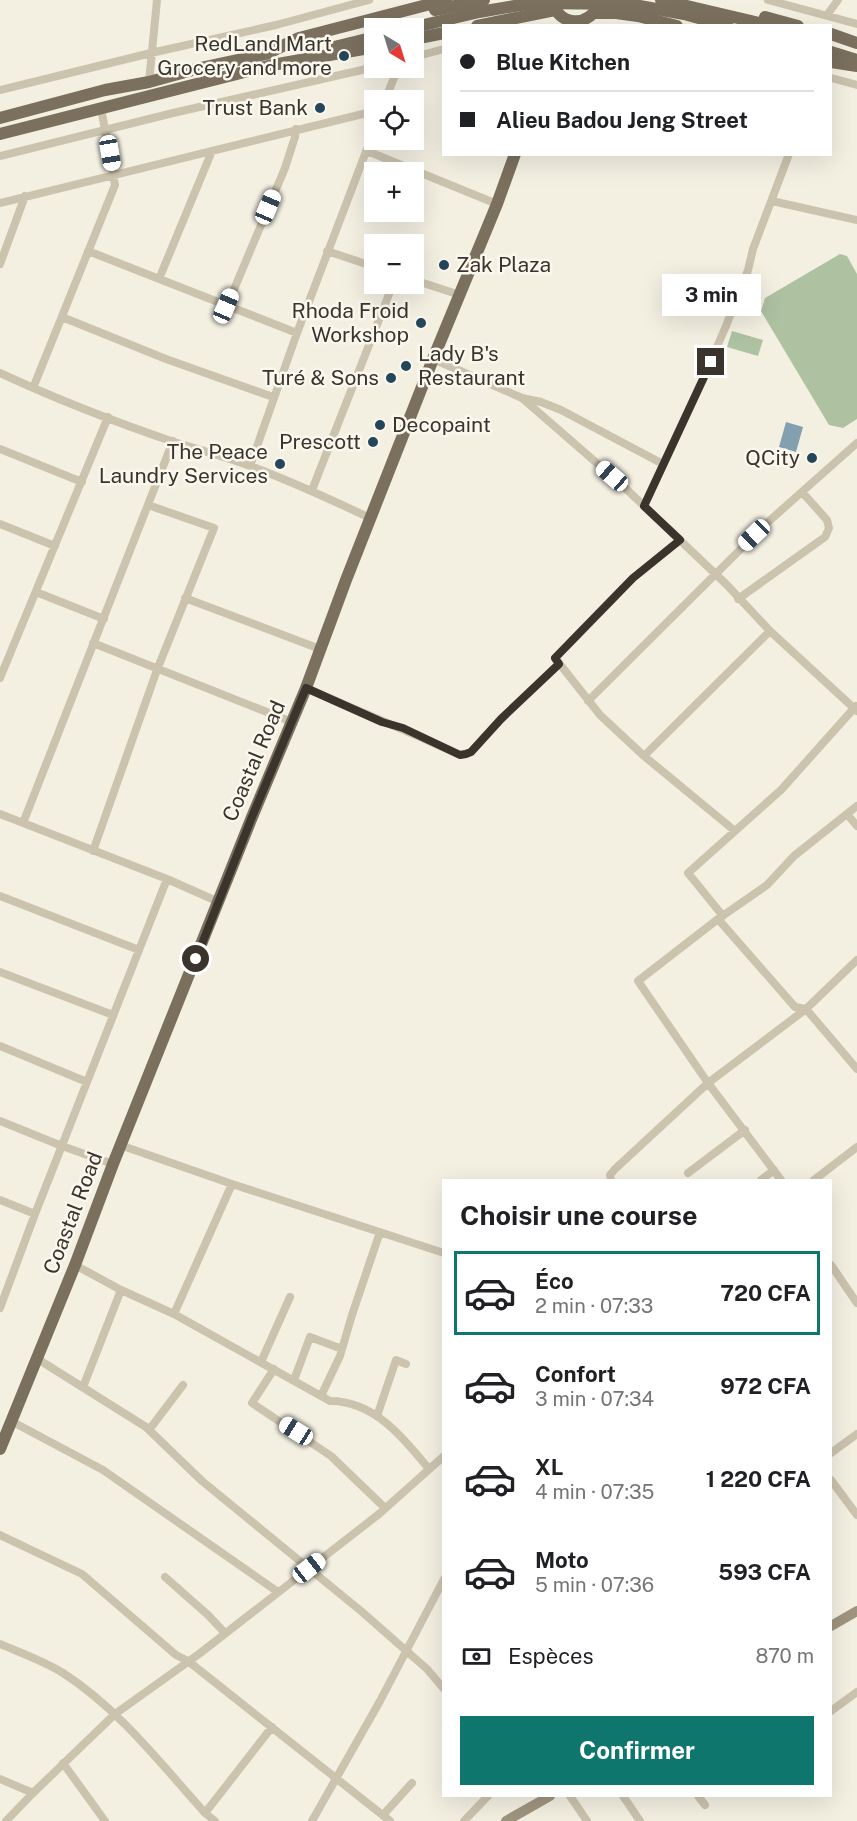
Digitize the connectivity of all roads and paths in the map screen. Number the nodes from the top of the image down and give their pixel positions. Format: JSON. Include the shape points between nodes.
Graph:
{"nodes":[{"id":1,"x":157,"y":0,"type":"edge"},
{"id":2,"x":369,"y":0,"type":"edge"},
{"id":3,"x":446,"y":0,"type":"edge"},
{"id":4,"x":484,"y":0,"type":"edge"},
{"id":5,"x":600,"y":0,"type":"edge"},
{"id":6,"x":661,"y":0,"type":"edge"},
{"id":7,"x":693,"y":0,"type":"edge"},
{"id":8,"x":838,"y":0,"type":"edge"},
{"id":9,"x":773,"y":1,"type":"edge"},
{"id":10,"x":556,"y":12,"type":"edge"},
{"id":11,"x":594,"y":13,"type":"junction"},
{"id":12,"x":827,"y":15,"type":"junction"},
{"id":13,"x":521,"y":16,"type":"junction"},
{"id":14,"x":579,"y":23,"type":"edge"},
{"id":15,"x":486,"y":24,"type":"edge"},
{"id":16,"x":533,"y":24,"type":"edge"},
{"id":17,"x":669,"y":24,"type":"edge"},
{"id":18,"x":721,"y":24,"type":"edge"},
{"id":19,"x":763,"y":24,"type":"edge"},
{"id":20,"x":790,"y":24,"type":"edge"},
{"id":21,"x":857,"y":24,"type":"edge"},
{"id":22,"x":424,"y":25,"type":"edge"},
{"id":23,"x":442,"y":33,"type":"edge"},
{"id":24,"x":832,"y":34,"type":"edge"},
{"id":25,"x":424,"y":37,"type":"edge"},
{"id":26,"x":364,"y":40,"type":"edge"},
{"id":27,"x":832,"y":40,"type":"edge"},
{"id":28,"x":857,"y":45,"type":"edge"},
{"id":29,"x":364,"y":48,"type":"edge"},
{"id":30,"x":442,"y":50,"type":"edge"},
{"id":31,"x":832,"y":52,"type":"edge"},
{"id":32,"x":151,"y":53,"type":"junction"},
{"id":33,"x":424,"y":54,"type":"edge"},
{"id":34,"x":269,"y":60,"type":"junction"},
{"id":35,"x":857,"y":60,"type":"edge"},
{"id":36,"x":832,"y":62,"type":"edge"},
{"id":37,"x":857,"y":66,"type":"edge"},
{"id":38,"x":364,"y":70,"type":"edge"},
{"id":39,"x":832,"y":78,"type":"edge"},
{"id":40,"x":149,"y":82,"type":"junction"},
{"id":41,"x":857,"y":85,"type":"edge"},
{"id":42,"x":0,"y":90,"type":"edge"},
{"id":43,"x":101,"y":108,"type":"junction"},
{"id":44,"x":364,"y":114,"type":"edge"},
{"id":45,"x":0,"y":118,"type":"edge"},
{"id":46,"x":296,"y":129,"type":"junction"},
{"id":47,"x":106,"y":131,"type":"junction"},
{"id":48,"x":0,"y":134,"type":"edge"},
{"id":49,"x":212,"y":151,"type":"junction"},
{"id":50,"x":367,"y":151,"type":"joint"},
{"id":51,"x":0,"y":156,"type":"edge"},
{"id":52,"x":514,"y":156,"type":"edge"},
{"id":53,"x":788,"y":156,"type":"edge"},
{"id":54,"x":114,"y":176,"type":"junction"},
{"id":55,"x":25,"y":196,"type":"junction"},
{"id":56,"x":772,"y":201,"type":"junction"},
{"id":57,"x":0,"y":203,"type":"edge"},
{"id":58,"x":497,"y":204,"type":"junction"},
{"id":59,"x":857,"y":220,"type":"edge"},
{"id":60,"x":88,"y":251,"type":"junction"},
{"id":61,"x":327,"y":251,"type":"junction"},
{"id":62,"x":364,"y":263,"type":"edge"},
{"id":63,"x":0,"y":264,"type":"edge"},
{"id":64,"x":159,"y":279,"type":"junction"},
{"id":65,"x":424,"y":283,"type":"edge"},
{"id":66,"x":389,"y":294,"type":"edge"},
{"id":67,"x":460,"y":295,"type":"junction"},
{"id":68,"x":226,"y":306,"type":"junction"},
{"id":69,"x":62,"y":317,"type":"junction"},
{"id":70,"x":297,"y":333,"type":"junction"},
{"id":71,"x":433,"y":359,"type":"junction"},
{"id":72,"x":0,"y":373,"type":"edge"},
{"id":73,"x":33,"y":388,"type":"junction"},
{"id":74,"x":273,"y":397,"type":"junction"},
{"id":75,"x":522,"y":398,"type":"junction"},
{"id":76,"x":108,"y":417,"type":"junction"},
{"id":77,"x":173,"y":441,"type":"junction"},
{"id":78,"x":857,"y":443,"type":"edge"},
{"id":79,"x":0,"y":449,"type":"edge"},
{"id":80,"x":663,"y":464,"type":"junction"},
{"id":81,"x":250,"y":466,"type":"junction"},
{"id":82,"x":82,"y":482,"type":"junction"},
{"id":83,"x":312,"y":490,"type":"junction"},
{"id":84,"x":802,"y":492,"type":"junction"},
{"id":85,"x":148,"y":505,"type":"junction"},
{"id":86,"x":644,"y":506,"type":"junction"},
{"id":87,"x":370,"y":518,"type":"junction"},
{"id":88,"x":0,"y":524,"type":"edge"},
{"id":89,"x":680,"y":540,"type":"junction"},
{"id":90,"x":55,"y":546,"type":"junction"},
{"id":91,"x":715,"y":574,"type":"junction"},
{"id":92,"x":36,"y":592,"type":"junction"},
{"id":93,"x":185,"y":598,"type":"junction"},
{"id":94,"x":738,"y":599,"type":"junction"},
{"id":95,"x":104,"y":619,"type":"junction"},
{"id":96,"x":770,"y":631,"type":"junction"},
{"id":97,"x":93,"y":644,"type":"junction"},
{"id":98,"x":320,"y":650,"type":"junction"},
{"id":99,"x":559,"y":664,"type":"junction"},
{"id":100,"x":157,"y":670,"type":"junction"},
{"id":101,"x":0,"y":678,"type":"edge"},
{"id":102,"x":306,"y":688,"type":"junction"},
{"id":103,"x":588,"y":701,"type":"junction"},
{"id":104,"x":856,"y":708,"type":"edge"},
{"id":105,"x":292,"y":722,"type":"junction"},
{"id":106,"x":644,"y":756,"type":"junction"},
{"id":107,"x":857,"y":806,"type":"edge"},
{"id":108,"x":0,"y":814,"type":"edge"},
{"id":109,"x":847,"y":814,"type":"junction"},
{"id":110,"x":23,"y":823,"type":"junction"},
{"id":111,"x":857,"y":826,"type":"edge"},
{"id":112,"x":735,"y":831,"type":"junction"},
{"id":113,"x":93,"y":850,"type":"junction"},
{"id":114,"x":167,"y":879,"type":"junction"},
{"id":115,"x":0,"y":898,"type":"edge"},
{"id":116,"x":219,"y":902,"type":"junction"},
{"id":117,"x":721,"y":917,"type":"junction"},
{"id":118,"x":139,"y":950,"type":"junction"},
{"id":119,"x":857,"y":960,"type":"edge"},
{"id":120,"x":0,"y":972,"type":"edge"},
{"id":121,"x":806,"y":1009,"type":"junction"},
{"id":122,"x":113,"y":1016,"type":"junction"},
{"id":123,"x":0,"y":1047,"type":"edge"},
{"id":124,"x":857,"y":1070,"type":"edge"},
{"id":125,"x":87,"y":1082,"type":"junction"},
{"id":126,"x":708,"y":1083,"type":"junction"},
{"id":127,"x":0,"y":1121,"type":"edge"},
{"id":128,"x":745,"y":1130,"type":"junction"},
{"id":129,"x":120,"y":1145,"type":"junction"},
{"id":130,"x":62,"y":1146,"type":"junction"},
{"id":131,"x":857,"y":1147,"type":"edge"},
{"id":132,"x":113,"y":1164,"type":"junction"},
{"id":133,"x":774,"y":1170,"type":"junction"},
{"id":134,"x":688,"y":1173,"type":"dead end"},
{"id":135,"x":611,"y":1179,"type":"edge"},
{"id":136,"x":762,"y":1179,"type":"edge"},
{"id":137,"x":780,"y":1179,"type":"edge"},
{"id":138,"x":815,"y":1179,"type":"edge"},
{"id":139,"x":232,"y":1184,"type":"junction"},
{"id":140,"x":0,"y":1200,"type":"edge"},
{"id":141,"x":35,"y":1214,"type":"junction"},
{"id":142,"x":381,"y":1232,"type":"junction"},
{"id":143,"x":442,"y":1251,"type":"edge"},
{"id":144,"x":75,"y":1264,"type":"junction"},
{"id":145,"x":832,"y":1266,"type":"edge"},
{"id":146,"x":121,"y":1290,"type":"junction"},
{"id":147,"x":290,"y":1297,"type":"dead end"},
{"id":148,"x":857,"y":1303,"type":"edge"},
{"id":149,"x":0,"y":1308,"type":"edge"},
{"id":150,"x":174,"y":1314,"type":"junction"},
{"id":151,"x":342,"y":1349,"type":"junction"},
{"id":152,"x":36,"y":1358,"type":"junction"},
{"id":153,"x":261,"y":1362,"type":"junction"},
{"id":154,"x":406,"y":1364,"type":"dead end"},
{"id":155,"x":274,"y":1369,"type":"junction"},
{"id":156,"x":294,"y":1380,"type":"junction"},
{"id":157,"x":183,"y":1385,"type":"dead end"},
{"id":158,"x":83,"y":1387,"type":"junction"},
{"id":159,"x":321,"y":1396,"type":"junction"},
{"id":160,"x":377,"y":1416,"type":"junction"},
{"id":161,"x":11,"y":1421,"type":"junction"},
{"id":162,"x":149,"y":1430,"type":"junction"},
{"id":163,"x":857,"y":1434,"type":"edge"},
{"id":164,"x":832,"y":1441,"type":"edge"},
{"id":165,"x":838,"y":1448,"type":"junction"},
{"id":166,"x":0,"y":1449,"type":"edge"},
{"id":167,"x":832,"y":1452,"type":"edge"},
{"id":168,"x":442,"y":1458,"type":"edge"},
{"id":169,"x":429,"y":1469,"type":"junction"},
{"id":170,"x":832,"y":1481,"type":"edge"},
{"id":171,"x":385,"y":1508,"type":"junction"},
{"id":172,"x":857,"y":1515,"type":"edge"},
{"id":173,"x":0,"y":1535,"type":"edge"},
{"id":174,"x":309,"y":1568,"type":"junction"},
{"id":175,"x":165,"y":1577,"type":"dead end"},
{"id":176,"x":442,"y":1583,"type":"edge"},
{"id":177,"x":278,"y":1592,"type":"junction"},
{"id":178,"x":857,"y":1611,"type":"edge"},
{"id":179,"x":832,"y":1625,"type":"edge"},
{"id":180,"x":225,"y":1633,"type":"junction"},
{"id":181,"x":0,"y":1644,"type":"edge"},
{"id":182,"x":407,"y":1652,"type":"junction"},
{"id":183,"x":188,"y":1661,"type":"junction"},
{"id":184,"x":442,"y":1687,"type":"edge"},
{"id":185,"x":857,"y":1692,"type":"edge"},
{"id":186,"x":832,"y":1710,"type":"edge"},
{"id":187,"x":115,"y":1714,"type":"junction"},
{"id":188,"x":272,"y":1727,"type":"junction"},
{"id":189,"x":63,"y":1763,"type":"junction"},
{"id":190,"x":336,"y":1778,"type":"junction"},
{"id":191,"x":0,"y":1779,"type":"edge"},
{"id":192,"x":412,"y":1782,"type":"dead end"},
{"id":193,"x":33,"y":1793,"type":"junction"},
{"id":194,"x":487,"y":1797,"type":"edge"},
{"id":195,"x":548,"y":1797,"type":"edge"},
{"id":196,"x":571,"y":1797,"type":"edge"},
{"id":197,"x":624,"y":1797,"type":"edge"},
{"id":198,"x":699,"y":1797,"type":"edge"},
{"id":199,"x":705,"y":1806,"type":"dead end"},
{"id":200,"x":205,"y":1813,"type":"junction"},
{"id":201,"x":383,"y":1815,"type":"junction"},
{"id":202,"x":6,"y":1821,"type":"edge"},
{"id":203,"x":105,"y":1821,"type":"edge"},
{"id":204,"x":214,"y":1821,"type":"edge"},
{"id":205,"x":312,"y":1821,"type":"edge"},
{"id":206,"x":390,"y":1821,"type":"edge"},
{"id":207,"x":464,"y":1821,"type":"edge"},
{"id":208,"x":506,"y":1821,"type":"edge"},
{"id":209,"x":587,"y":1821,"type":"edge"},
{"id":210,"x":640,"y":1821,"type":"edge"}],
"edges":[{"from":1,"to":32,"type":"street"},
{"from":2,"to":32,"type":"street"},
{"from":3,"to":34,"type":"main road","via":[[299,38]]},
{"from":4,"to":34,"type":"main road","via":[[414,15]]},
{"from":5,"to":11,"type":"main road"},
{"from":6,"to":19,"type":"main road"},
{"from":7,"to":20,"type":"main road"},
{"from":8,"to":12,"type":"street"},
{"from":9,"to":12,"type":"street"},
{"from":10,"to":13,"type":"main road"},
{"from":10,"to":14,"type":"main road"},
{"from":11,"to":14,"type":"main road"},
{"from":11,"to":17,"type":"main road","via":[[638,16]]},
{"from":12,"to":21,"type":"street"},
{"from":13,"to":15,"type":"main road"},
{"from":13,"to":16,"type":"main road"},
{"from":18,"to":22,"type":"main road","bridge":true,"via":[[629,4],[532,3]]},
{"from":23,"to":25,"type":"main road"},
{"from":24,"to":28,"type":"main road"},
{"from":26,"to":34,"type":"main road"},
{"from":27,"to":28,"type":"main road"},
{"from":29,"to":34,"type":"main road"},
{"from":30,"to":33,"type":"street"},
{"from":31,"to":35,"type":"main road"},
{"from":32,"to":40,"type":"street"},
{"from":32,"to":42,"type":"street"},
{"from":34,"to":40,"type":"main road","via":[[200,68]]},
{"from":34,"to":43,"type":"main road"},
{"from":36,"to":37,"type":"main road"},
{"from":38,"to":47,"type":"street"},
{"from":39,"to":41,"type":"street"},
{"from":40,"to":45,"type":"main road"},
{"from":43,"to":47,"type":"street"},
{"from":43,"to":48,"type":"main road"},
{"from":44,"to":46,"type":"street"},
{"from":46,"to":49,"type":"street"},
{"from":46,"to":68,"type":"street","via":[[285,168]]},
{"from":47,"to":51,"type":"street"},
{"from":47,"to":54,"type":"street"},
{"from":49,"to":54,"type":"street"},
{"from":49,"to":64,"type":"street"},
{"from":50,"to":58,"type":"street"},
{"from":50,"to":61,"type":"street"},
{"from":52,"to":58,"type":"main road","name":"Coastal Road"},
{"from":53,"to":56,"type":"street"},
{"from":54,"to":55,"type":"street"},
{"from":54,"to":60,"type":"street","via":[[115,185]]},
{"from":55,"to":57,"type":"street"},
{"from":55,"to":63,"type":"street"},
{"from":56,"to":59,"type":"street"},
{"from":56,"to":80,"type":"street","via":[[754,261]]},
{"from":58,"to":67,"type":"main road","name":"Coastal Road"},
{"from":60,"to":64,"type":"street"},
{"from":60,"to":69,"type":"street"},
{"from":61,"to":62,"type":"street"},
{"from":61,"to":70,"type":"street"},
{"from":64,"to":68,"type":"street"},
{"from":65,"to":67,"type":"street"},
{"from":66,"to":83,"type":"street"},
{"from":67,"to":71,"type":"main road","name":"Coastal Road"},
{"from":68,"to":70,"type":"street"},
{"from":69,"to":73,"type":"street"},
{"from":69,"to":74,"type":"street"},
{"from":70,"to":74,"type":"street"},
{"from":71,"to":75,"type":"street"},
{"from":71,"to":87,"type":"main road","name":"Coastal Road"},
{"from":72,"to":73,"type":"street"},
{"from":73,"to":76,"type":"street"},
{"from":74,"to":81,"type":"street"},
{"from":75,"to":80,"type":"street","via":[[561,410]]},
{"from":75,"to":86,"type":"street"},
{"from":76,"to":77,"type":"street"},
{"from":76,"to":82,"type":"street"},
{"from":77,"to":81,"type":"street"},
{"from":77,"to":85,"type":"street"},
{"from":78,"to":84,"type":"street"},
{"from":79,"to":82,"type":"street"},
{"from":80,"to":86,"type":"street"},
{"from":81,"to":83,"type":"street"},
{"from":82,"to":90,"type":"street"},
{"from":83,"to":87,"type":"street"},
{"from":84,"to":91,"type":"street"},
{"from":84,"to":94,"type":"street","via":[[827,520],[825,537]]},
{"from":85,"to":93,"type":"street","via":[[214,528]]},
{"from":85,"to":95,"type":"street"},
{"from":86,"to":89,"type":"street"},
{"from":87,"to":98,"type":"main road","name":"Coastal Road"},
{"from":88,"to":90,"type":"street"},
{"from":89,"to":91,"type":"street"},
{"from":89,"to":99,"type":"street","via":[[633,578],[555,658]]},
{"from":90,"to":92,"type":"street"},
{"from":91,"to":94,"type":"street"},
{"from":91,"to":103,"type":"street"},
{"from":92,"to":95,"type":"street"},
{"from":92,"to":101,"type":"street"},
{"from":93,"to":98,"type":"street"},
{"from":93,"to":100,"type":"street"},
{"from":94,"to":96,"type":"street"},
{"from":95,"to":97,"type":"street"},
{"from":96,"to":104,"type":"street"},
{"from":96,"to":106,"type":"street"},
{"from":97,"to":100,"type":"street"},
{"from":97,"to":110,"type":"street"},
{"from":98,"to":102,"type":"main road","name":"Coastal Road"},
{"from":99,"to":102,"type":"street","via":[[471,752],[460,755]]},
{"from":99,"to":103,"type":"street"},
{"from":100,"to":105,"type":"street"},
{"from":100,"to":113,"type":"street"},
{"from":102,"to":105,"type":"main road","name":"Coastal Road"},
{"from":103,"to":106,"type":"street"},
{"from":104,"to":112,"type":"street","via":[[781,790]]},
{"from":105,"to":116,"type":"main road","name":"Coastal Road"},
{"from":106,"to":112,"type":"street"},
{"from":107,"to":109,"type":"street"},
{"from":108,"to":110,"type":"street"},
{"from":109,"to":111,"type":"street"},
{"from":109,"to":117,"type":"street","via":[[794,856],[767,885]]},
{"from":110,"to":113,"type":"street"},
{"from":112,"to":117,"type":"street","via":[[688,873]]},
{"from":113,"to":114,"type":"street"},
{"from":114,"to":116,"type":"street"},
{"from":114,"to":118,"type":"street"},
{"from":115,"to":118,"type":"street"},
{"from":116,"to":129,"type":"main road","name":"Coastal Road"},
{"from":117,"to":121,"type":"street","via":[[795,1007]]},
{"from":117,"to":126,"type":"street","via":[[638,981]]},
{"from":118,"to":122,"type":"street"},
{"from":119,"to":121,"type":"street"},
{"from":120,"to":122,"type":"street"},
{"from":121,"to":124,"type":"street"},
{"from":121,"to":126,"type":"street"},
{"from":122,"to":125,"type":"street"},
{"from":123,"to":125,"type":"street"},
{"from":125,"to":130,"type":"street"},
{"from":126,"to":128,"type":"street"},
{"from":126,"to":135,"type":"street","via":[[615,1169]]},
{"from":127,"to":130,"type":"street"},
{"from":128,"to":133,"type":"street"},
{"from":128,"to":134,"type":"street"},
{"from":129,"to":132,"type":"main road","name":"Coastal Road"},
{"from":129,"to":139,"type":"street"},
{"from":130,"to":132,"type":"street"},
{"from":130,"to":141,"type":"street"},
{"from":131,"to":138,"type":"street"},
{"from":132,"to":144,"type":"main road","name":"Coastal Road"},
{"from":133,"to":136,"type":"street"},
{"from":133,"to":137,"type":"street"},
{"from":139,"to":142,"type":"street"},
{"from":139,"to":150,"type":"street"},
{"from":140,"to":141,"type":"street"},
{"from":141,"to":149,"type":"street"},
{"from":142,"to":143,"type":"street"},
{"from":142,"to":151,"type":"street"},
{"from":144,"to":146,"type":"street"},
{"from":144,"to":152,"type":"main road","name":"Coastal Road"},
{"from":145,"to":148,"type":"street"},
{"from":146,"to":150,"type":"street"},
{"from":146,"to":158,"type":"street"},
{"from":147,"to":153,"type":"street"},
{"from":150,"to":153,"type":"street"},
{"from":151,"to":156,"type":"street","via":[[310,1337]]},
{"from":151,"to":159,"type":"street"},
{"from":152,"to":158,"type":"street"},
{"from":152,"to":161,"type":"main road","name":"Coastal Road"},
{"from":153,"to":155,"type":"street"},
{"from":154,"to":160,"type":"street","via":[[396,1360]]},
{"from":155,"to":156,"type":"street"},
{"from":155,"to":171,"type":"street","via":[[252,1403],[331,1456]]},
{"from":156,"to":159,"type":"street"},
{"from":157,"to":162,"type":"street"},
{"from":158,"to":162,"type":"street"},
{"from":159,"to":160,"type":"street"},
{"from":160,"to":169,"type":"street","via":[[406,1441]]},
{"from":161,"to":166,"type":"main road","name":"Coastal Road"},
{"from":161,"to":177,"type":"street","via":[[103,1470]]},
{"from":162,"to":174,"type":"street","via":[[202,1480]]},
{"from":163,"to":165,"type":"street"},
{"from":164,"to":165,"type":"street"},
{"from":165,"to":167,"type":"street"},
{"from":168,"to":169,"type":"street"},
{"from":169,"to":171,"type":"street"},
{"from":170,"to":172,"type":"street"},
{"from":171,"to":174,"type":"street"},
{"from":173,"to":183,"type":"street","via":[[82,1574]]},
{"from":174,"to":177,"type":"street"},
{"from":174,"to":182,"type":"street"},
{"from":175,"to":180,"type":"street"},
{"from":176,"to":182,"type":"street"},
{"from":177,"to":180,"type":"street"},
{"from":178,"to":179,"type":"street"},
{"from":180,"to":183,"type":"street"},
{"from":181,"to":187,"type":"street","via":[[61,1672]]},
{"from":182,"to":184,"type":"street"},
{"from":182,"to":190,"type":"street"},
{"from":183,"to":187,"type":"street"},
{"from":183,"to":188,"type":"street"},
{"from":185,"to":186,"type":"street"},
{"from":187,"to":189,"type":"street"},
{"from":187,"to":200,"type":"street"},
{"from":188,"to":190,"type":"street"},
{"from":188,"to":200,"type":"street"},
{"from":189,"to":193,"type":"street"},
{"from":189,"to":203,"type":"street"},
{"from":190,"to":201,"type":"street"},
{"from":190,"to":205,"type":"street"},
{"from":191,"to":193,"type":"street"},
{"from":192,"to":201,"type":"street"},
{"from":193,"to":202,"type":"street"},
{"from":194,"to":207,"type":"street"},
{"from":195,"to":208,"type":"street"},
{"from":196,"to":209,"type":"street"},
{"from":197,"to":210,"type":"street"},
{"from":198,"to":199,"type":"street"},
{"from":200,"to":204,"type":"street"},
{"from":201,"to":206,"type":"street"}]}
